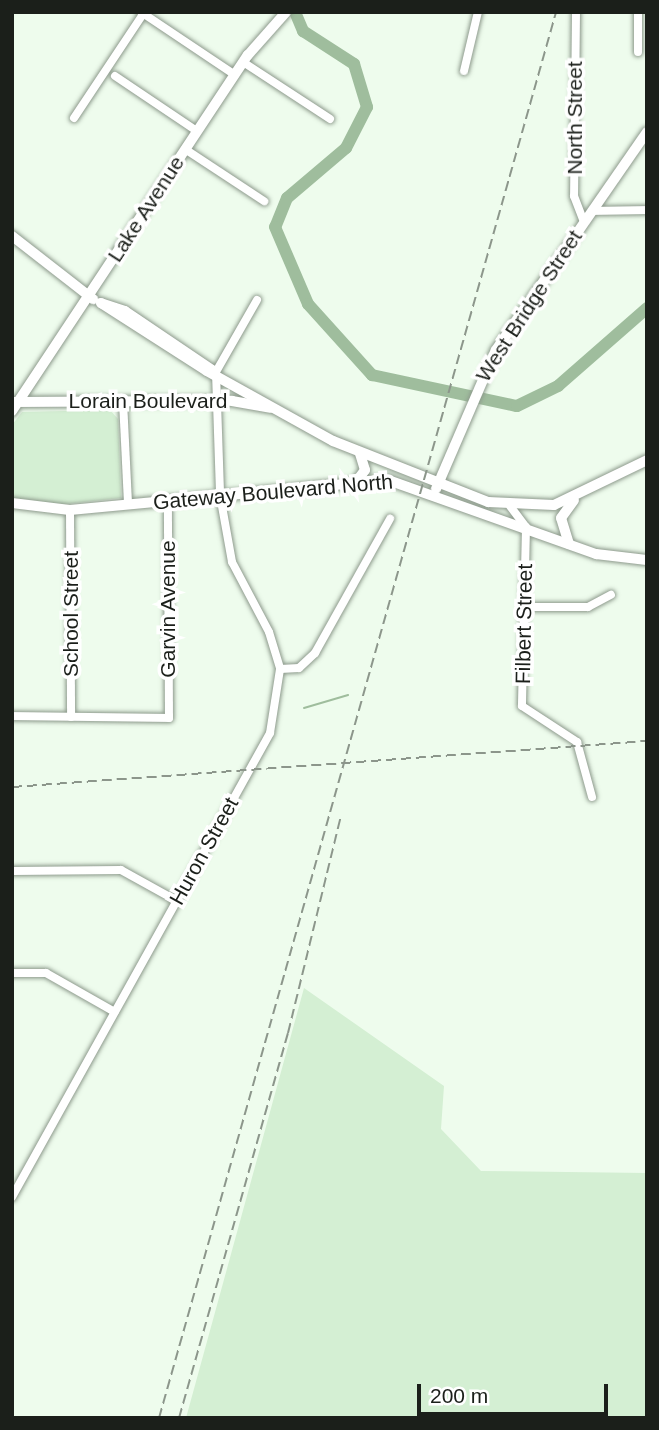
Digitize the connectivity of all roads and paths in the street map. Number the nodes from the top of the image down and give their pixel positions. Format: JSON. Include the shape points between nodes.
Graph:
{"nodes":[{"id":1,"x":286,"y":12,"type":"edge"},
{"id":2,"x":478,"y":12,"type":"edge"},
{"id":3,"x":576,"y":12,"type":"edge"},
{"id":4,"x":638,"y":12,"type":"edge"},
{"id":5,"x":142,"y":13,"type":"edge"},
{"id":6,"x":638,"y":52,"type":"dead end"},
{"id":7,"x":243,"y":62,"type":"junction"},
{"id":8,"x":464,"y":71,"type":"dead end"},
{"id":9,"x":235,"y":75,"type":"junction"},
{"id":10,"x":115,"y":76,"type":"dead end"},
{"id":11,"x":74,"y":118,"type":"dead end"},
{"id":12,"x":330,"y":119,"type":"dead end"},
{"id":13,"x":197,"y":131,"type":"junction"},
{"id":14,"x":647,"y":132,"type":"edge"},
{"id":15,"x":185,"y":149,"type":"junction"},
{"id":16,"x":264,"y":201,"type":"dead end"},
{"id":17,"x":647,"y":210,"type":"edge"},
{"id":18,"x":592,"y":211,"type":"junction"},
{"id":19,"x":584,"y":222,"type":"junction"},
{"id":20,"x":12,"y":236,"type":"edge"},
{"id":21,"x":88,"y":296,"type":"junction"},
{"id":22,"x":257,"y":300,"type":"dead end"},
{"id":23,"x":214,"y":371,"type":"junction"},
{"id":24,"x":123,"y":401,"type":"junction"},
{"id":25,"x":217,"y":401,"type":"junction"},
{"id":26,"x":14,"y":405,"type":"edge"},
{"id":27,"x":283,"y":412,"type":"junction"},
{"id":28,"x":360,"y":454,"type":"junction"},
{"id":29,"x":647,"y":460,"type":"edge"},
{"id":30,"x":356,"y":482,"type":"junction"},
{"id":31,"x":436,"y":487,"type":"junction"},
{"id":32,"x":220,"y":495,"type":"junction"},
{"id":33,"x":579,"y":496,"type":"junction"},
{"id":34,"x":168,"y":501,"type":"junction"},
{"id":35,"x":12,"y":503,"type":"edge"},
{"id":36,"x":128,"y":504,"type":"junction"},
{"id":37,"x":510,"y":506,"type":"junction"},
{"id":38,"x":70,"y":510,"type":"junction"},
{"id":39,"x":390,"y":519,"type":"dead end"},
{"id":40,"x":526,"y":527,"type":"junction"},
{"id":41,"x":569,"y":544,"type":"junction"},
{"id":42,"x":647,"y":560,"type":"edge"},
{"id":43,"x":611,"y":596,"type":"dead end"},
{"id":44,"x":525,"y":607,"type":"junction"},
{"id":45,"x":280,"y":669,"type":"junction"},
{"id":46,"x":12,"y":716,"type":"edge"},
{"id":47,"x":71,"y":717,"type":"junction"},
{"id":48,"x":592,"y":797,"type":"dead end"},
{"id":49,"x":12,"y":871,"type":"edge"},
{"id":50,"x":177,"y":901,"type":"junction"},
{"id":51,"x":12,"y":973,"type":"edge"},
{"id":52,"x":115,"y":1012,"type":"junction"},
{"id":53,"x":12,"y":1197,"type":"edge"}],
"edges":[{"from":1,"to":7,"type":"main road","name":"Lake Avenue"},
{"from":2,"to":8,"type":"street"},
{"from":3,"to":19,"type":"street","name":"North Street","via":[[574,196]]},
{"from":4,"to":6,"type":"street"},
{"from":5,"to":9,"type":"street"},
{"from":5,"to":11,"type":"street"},
{"from":7,"to":9,"type":"main road","name":"Lake Avenue"},
{"from":7,"to":12,"type":"street"},
{"from":9,"to":13,"type":"main road","name":"Lake Avenue"},
{"from":10,"to":13,"type":"street"},
{"from":13,"to":15,"type":"main road","name":"Lake Avenue"},
{"from":14,"to":18,"type":"main road","name":"West Bridge Street"},
{"from":15,"to":16,"type":"street"},
{"from":15,"to":21,"type":"main road","name":"Lake Avenue"},
{"from":17,"to":18,"type":"street"},
{"from":18,"to":19,"type":"main road","name":"West Bridge Street"},
{"from":19,"to":31,"type":"main road","name":"West Bridge Street","via":[[481,377]]},
{"from":20,"to":21,"type":"main road"},
{"from":21,"to":23,"type":"main road","via":[[125,311]]},
{"from":21,"to":26,"type":"main road","name":"Lake Avenue"},
{"from":22,"to":23,"type":"street"},
{"from":23,"to":25,"type":"street"},
{"from":23,"to":27,"type":"main road"},
{"from":24,"to":25,"type":"main road","name":"Lorain Boulevard"},
{"from":24,"to":26,"type":"main road","name":"Lorain Boulevard"},
{"from":24,"to":36,"type":"street"},
{"from":25,"to":27,"type":"main road","name":"Lorain Boulevard"},
{"from":25,"to":32,"type":"street"},
{"from":27,"to":28,"type":"main road"},
{"from":28,"to":30,"type":"main road","via":[[365,470]]},
{"from":28,"to":31,"type":"main road"},
{"from":29,"to":33,"type":"main road"},
{"from":30,"to":31,"type":"main road","name":"Gateway Boulevard North","via":[[401,481]]},
{"from":30,"to":32,"type":"main road","name":"Gateway Boulevard North"},
{"from":31,"to":37,"type":"main road"},
{"from":31,"to":40,"type":"main road","name":"Gateway Boulevard North"},
{"from":32,"to":34,"type":"main road","name":"Gateway Boulevard North"},
{"from":32,"to":45,"type":"street","via":[[232,562],[269,632]]},
{"from":33,"to":37,"type":"main road"},
{"from":33,"to":41,"type":"main road","via":[[561,518]]},
{"from":34,"to":36,"type":"main road","name":"Gateway Boulevard North"},
{"from":34,"to":47,"type":"street","name":"Garvin Avenue","via":[[169,718]]},
{"from":35,"to":38,"type":"main road","name":"Gateway Boulevard North"},
{"from":36,"to":38,"type":"main road","name":"Gateway Boulevard North"},
{"from":37,"to":40,"type":"street"},
{"from":38,"to":47,"type":"street","name":"School Street"},
{"from":39,"to":45,"type":"street","via":[[315,653],[299,668]]},
{"from":40,"to":41,"type":"main road","name":"Gateway Boulevard North"},
{"from":40,"to":44,"type":"street","name":"Filbert Street"},
{"from":41,"to":42,"type":"main road","name":"Gateway Boulevard North","via":[[607,557]]},
{"from":43,"to":44,"type":"street","via":[[588,607]]},
{"from":44,"to":48,"type":"street","name":"Filbert Street","via":[[522,706],[577,742]]},
{"from":45,"to":50,"type":"street","name":"Huron Street","via":[[270,733]]},
{"from":46,"to":47,"type":"street"},
{"from":49,"to":50,"type":"street","via":[[121,870]]},
{"from":50,"to":52,"type":"street","name":"Huron Street"},
{"from":51,"to":52,"type":"street","via":[[46,973]]},
{"from":52,"to":53,"type":"street","name":"Huron Street"}]}
